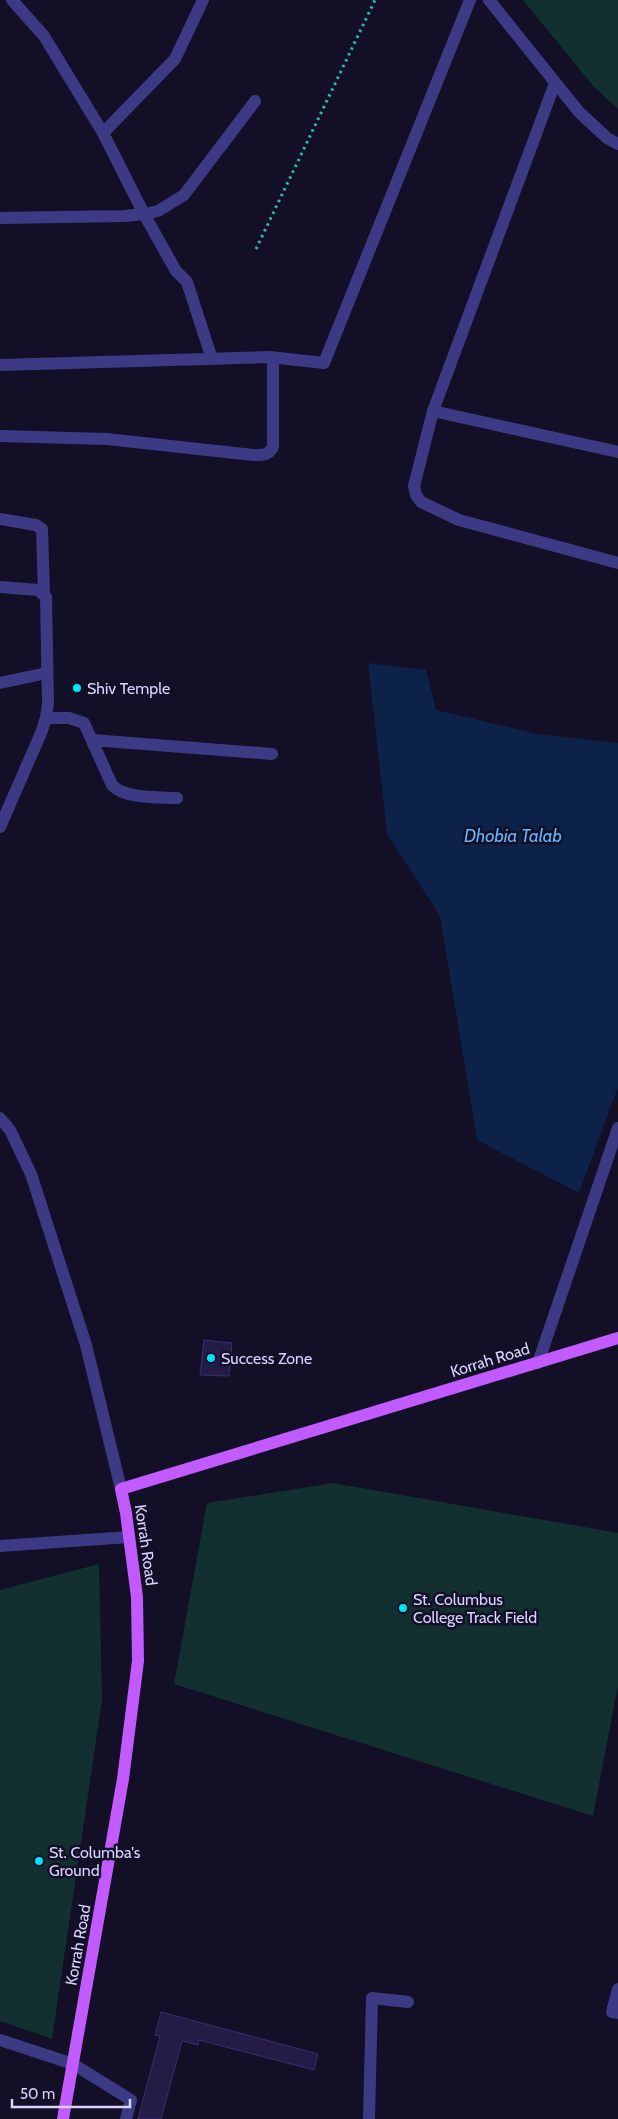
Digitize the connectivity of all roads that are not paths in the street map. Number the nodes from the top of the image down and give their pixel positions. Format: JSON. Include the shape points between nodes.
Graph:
{"nodes":[{"id":1,"x":12,"y":0,"type":"edge"},
{"id":2,"x":203,"y":0,"type":"edge"},
{"id":3,"x":470,"y":0,"type":"edge"},
{"id":4,"x":489,"y":0,"type":"edge"},
{"id":5,"x":555,"y":83,"type":"junction"},
{"id":6,"x":255,"y":101,"type":"dead end"},
{"id":7,"x":103,"y":132,"type":"junction"},
{"id":8,"x":618,"y":144,"type":"edge"},
{"id":9,"x":144,"y":214,"type":"junction"},
{"id":10,"x":0,"y":218,"type":"edge"},
{"id":11,"x":273,"y":358,"type":"junction"},
{"id":12,"x":212,"y":359,"type":"junction"},
{"id":13,"x":0,"y":365,"type":"edge"},
{"id":14,"x":433,"y":411,"type":"junction"},
{"id":15,"x":0,"y":436,"type":"edge"},
{"id":16,"x":618,"y":452,"type":"edge"},
{"id":17,"x":0,"y":519,"type":"edge"},
{"id":18,"x":618,"y":563,"type":"edge"},
{"id":19,"x":0,"y":587,"type":"edge"},
{"id":20,"x":44,"y":594,"type":"junction"},
{"id":21,"x":47,"y":673,"type":"junction"},
{"id":22,"x":0,"y":683,"type":"edge"},
{"id":23,"x":46,"y":718,"type":"junction"},
{"id":24,"x":92,"y":740,"type":"junction"},
{"id":25,"x":272,"y":754,"type":"dead end"},
{"id":26,"x":177,"y":798,"type":"dead end"},
{"id":27,"x":0,"y":827,"type":"edge"},
{"id":28,"x":0,"y":1118,"type":"edge"},
{"id":29,"x":618,"y":1128,"type":"edge"},
{"id":30,"x":618,"y":1338,"type":"edge"},
{"id":31,"x":538,"y":1363,"type":"junction"},
{"id":32,"x":121,"y":1489,"type":"junction"},
{"id":33,"x":130,"y":1537,"type":"junction"},
{"id":34,"x":0,"y":1546,"type":"edge"},
{"id":35,"x":618,"y":1989,"type":"edge"},
{"id":36,"x":408,"y":2002,"type":"dead end"},
{"id":37,"x":618,"y":2013,"type":"edge"},
{"id":38,"x":0,"y":2040,"type":"edge"},
{"id":39,"x":73,"y":2064,"type":"junction"},
{"id":40,"x":63,"y":2119,"type":"edge"},
{"id":41,"x":126,"y":2119,"type":"edge"},
{"id":42,"x":370,"y":2119,"type":"edge"}],
"edges":[{"from":1,"to":7,"type":"street","via":[[44,36]]},
{"from":2,"to":7,"type":"street","via":[[175,59]]},
{"from":3,"to":11,"type":"street","via":[[324,363]]},
{"from":4,"to":5,"type":"street"},
{"from":5,"to":8,"type":"street","via":[[579,112]]},
{"from":5,"to":14,"type":"street"},
{"from":6,"to":9,"type":"street","via":[[184,195],[169,205]]},
{"from":7,"to":9,"type":"street"},
{"from":9,"to":10,"type":"street"},
{"from":9,"to":12,"type":"street","via":[[176,272],[187,282]]},
{"from":11,"to":12,"type":"street"},
{"from":11,"to":15,"type":"street","via":[[273,447],[266,455],[107,439]]},
{"from":12,"to":13,"type":"street"},
{"from":14,"to":16,"type":"street"},
{"from":14,"to":18,"type":"street","via":[[414,486],[421,502],[459,520]]},
{"from":17,"to":20,"type":"street","via":[[36,525],[42,529]]},
{"from":19,"to":20,"type":"street","via":[[38,590]]},
{"from":20,"to":21,"type":"street"},
{"from":21,"to":22,"type":"street"},
{"from":21,"to":23,"type":"street"},
{"from":23,"to":24,"type":"street","via":[[80,720]]},
{"from":23,"to":27,"type":"street"},
{"from":24,"to":25,"type":"street"},
{"from":24,"to":26,"type":"street","via":[[116,790],[126,794]]},
{"from":28,"to":32,"type":"street","via":[[10,1130],[31,1174],[86,1345]]},
{"from":29,"to":31,"type":"street"},
{"from":30,"to":31,"type":"main road","name":"Korrah Road"},
{"from":31,"to":32,"type":"main road","name":"Korrah Road"},
{"from":32,"to":33,"type":"main road","name":"Korrah Road"},
{"from":33,"to":34,"type":"street"},
{"from":33,"to":39,"type":"main road","name":"Korrah Road","via":[[137,1597],[138,1660],[123,1779]]},
{"from":35,"to":37,"type":"street","via":[[612,2012]]},
{"from":36,"to":42,"type":"street","via":[[372,1998]]},
{"from":38,"to":39,"type":"street"},
{"from":39,"to":40,"type":"main road","name":"Korrah Road"},
{"from":39,"to":41,"type":"street","via":[[131,2100]]}]}
